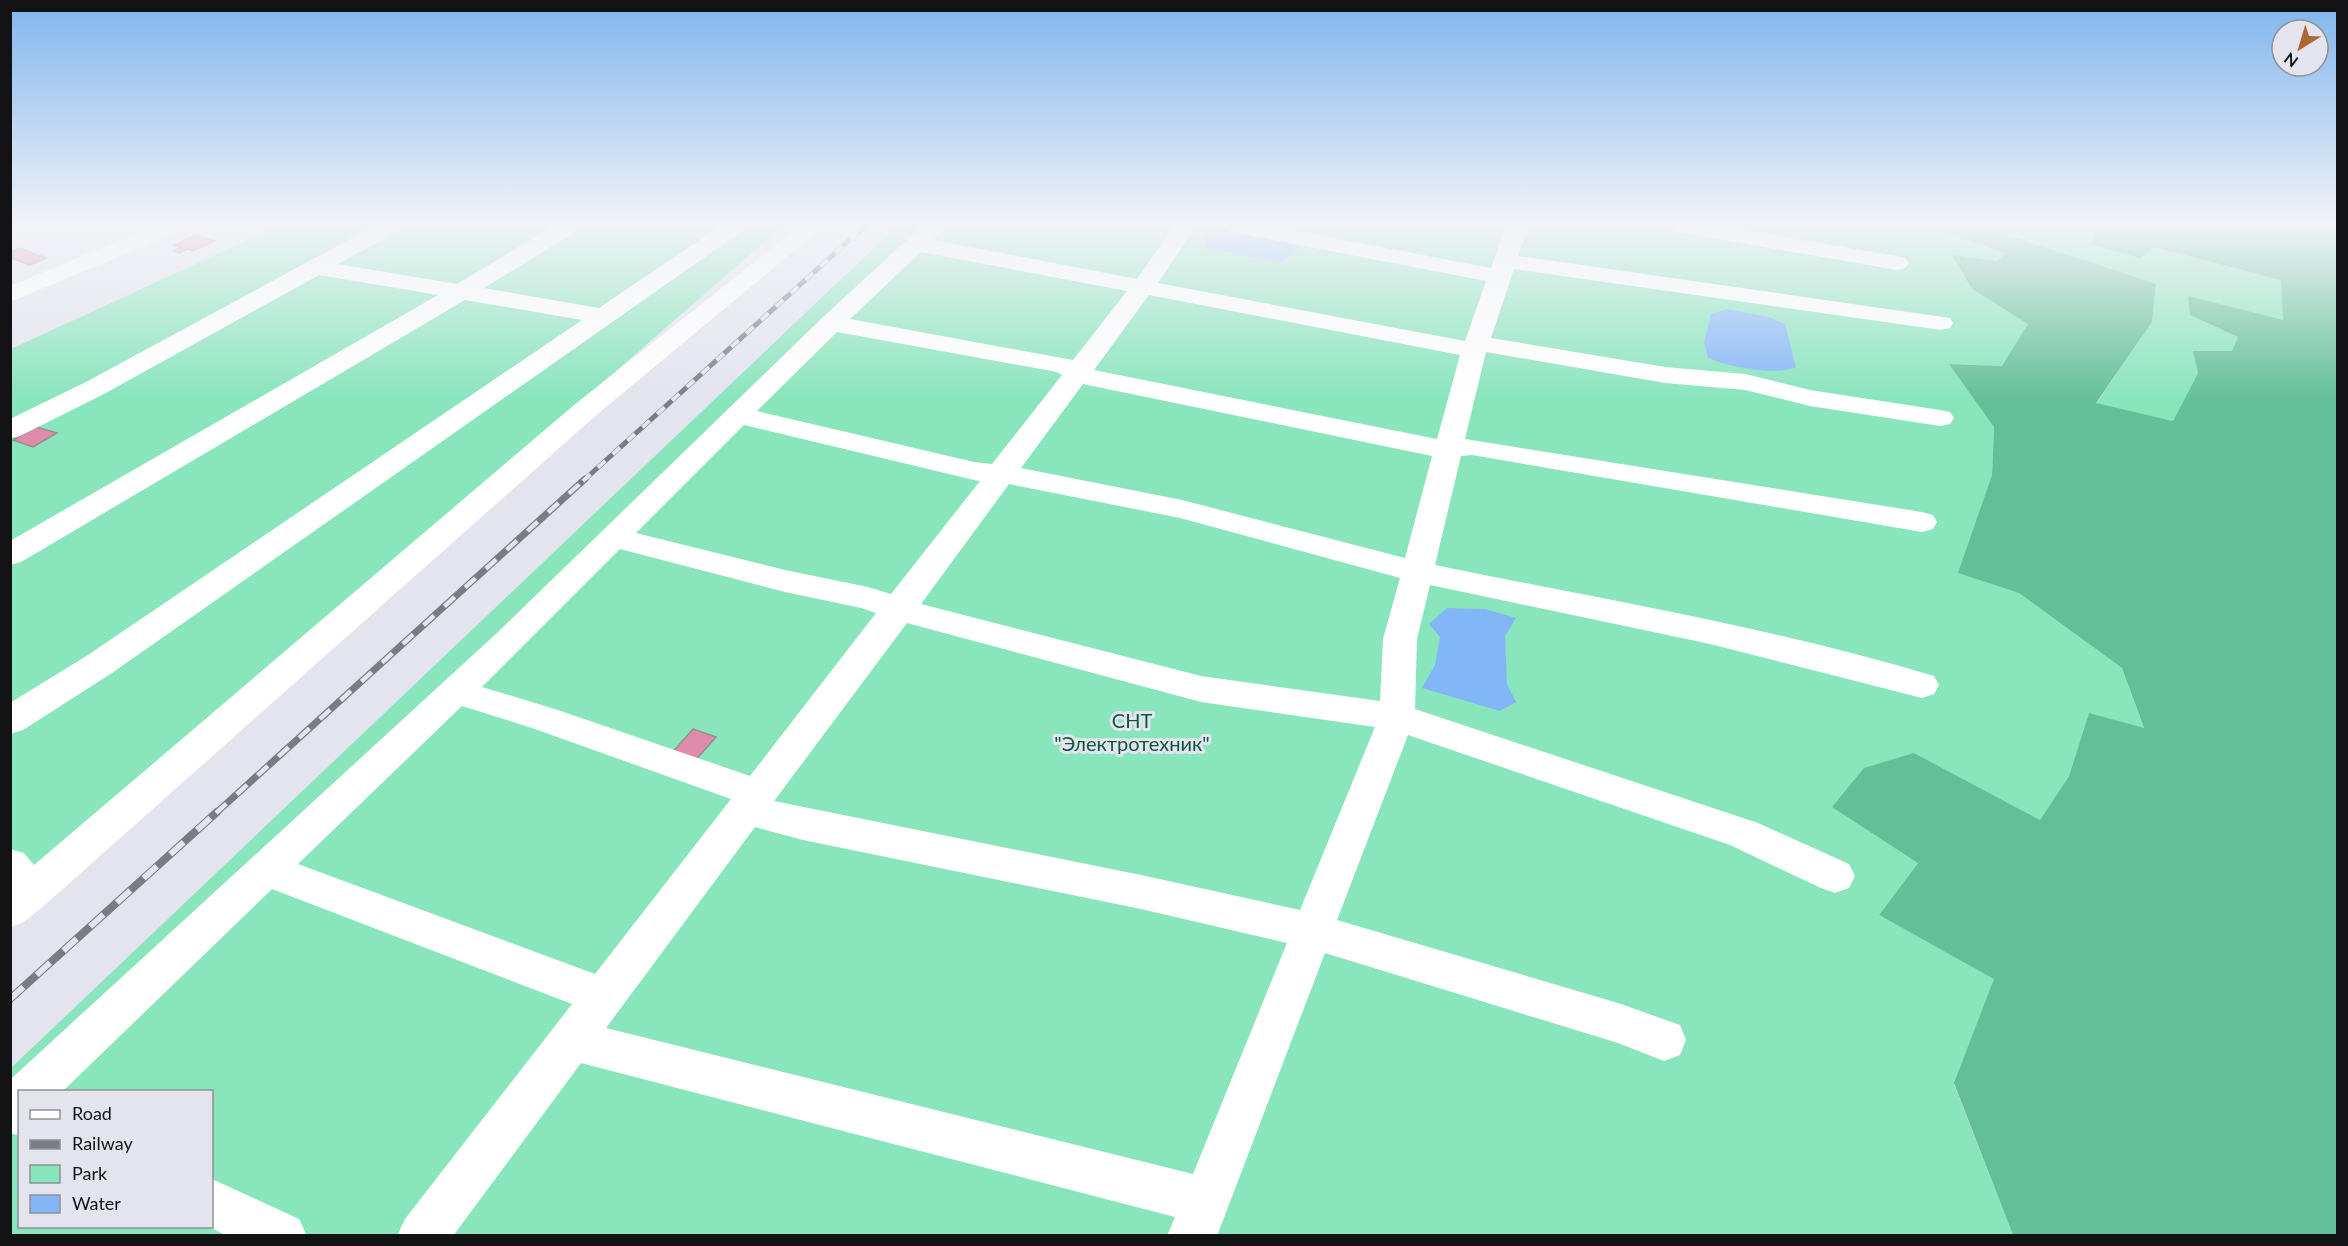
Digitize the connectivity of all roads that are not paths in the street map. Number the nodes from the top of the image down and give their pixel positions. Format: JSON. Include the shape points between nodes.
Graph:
{"nodes":[{"id":1,"x":35,"y":284,"type":"edge"},
{"id":2,"x":284,"y":284,"type":"edge"},
{"id":3,"x":415,"y":284,"type":"edge"},
{"id":4,"x":474,"y":284,"type":"edge"},
{"id":5,"x":650,"y":284,"type":"edge"},
{"id":6,"x":741,"y":284,"type":"edge"},
{"id":7,"x":873,"y":284,"type":"edge"},
{"id":8,"x":1131,"y":284,"type":"edge"},
{"id":9,"x":1145,"y":284,"type":"edge"},
{"id":10,"x":1498,"y":284,"type":"edge"},
{"id":11,"x":1632,"y":284,"type":"edge"},
{"id":12,"x":1143,"y":287,"type":"junction"},
{"id":13,"x":461,"y":292,"type":"junction"},
{"id":14,"x":10,"y":295,"type":"edge"},
{"id":15,"x":604,"y":316,"type":"junction"},
{"id":16,"x":831,"y":323,"type":"junction"},
{"id":17,"x":1941,"y":323,"type":"dead end"},
{"id":18,"x":1475,"y":347,"type":"junction"},
{"id":19,"x":1078,"y":372,"type":"junction"},
{"id":20,"x":738,"y":415,"type":"junction"},
{"id":21,"x":1940,"y":418,"type":"dead end"},
{"id":22,"x":10,"y":430,"type":"edge"},
{"id":23,"x":1449,"y":448,"type":"junction"},
{"id":24,"x":1000,"y":474,"type":"junction"},
{"id":25,"x":1922,"y":522,"type":"dead end"},
{"id":26,"x":614,"y":538,"type":"junction"},
{"id":27,"x":10,"y":555,"type":"edge"},
{"id":28,"x":1417,"y":572,"type":"junction"},
{"id":29,"x":897,"y":609,"type":"junction"},
{"id":30,"x":1922,"y":685,"type":"dead end"},
{"id":31,"x":454,"y":691,"type":"junction"},
{"id":32,"x":1397,"y":717,"type":"junction"},
{"id":33,"x":10,"y":721,"type":"edge"},
{"id":34,"x":751,"y":801,"type":"junction"},
{"id":35,"x":266,"y":869,"type":"junction"},
{"id":36,"x":1835,"y":876,"type":"dead end"},
{"id":37,"x":18,"y":889,"type":"edge"},
{"id":38,"x":1312,"y":931,"type":"junction"},
{"id":39,"x":605,"y":997,"type":"junction"},
{"id":40,"x":572,"y":1040,"type":"junction"},
{"id":41,"x":1664,"y":1040,"type":"dead end"},
{"id":42,"x":31,"y":1090,"type":"edge"},
{"id":43,"x":213,"y":1203,"type":"edge"},
{"id":44,"x":1198,"y":1218,"type":"edge"},
{"id":45,"x":282,"y":1236,"type":"edge"},
{"id":46,"x":422,"y":1236,"type":"edge"}],
"edges":[{"from":1,"to":14,"type":"street"},
{"from":2,"to":22,"type":"street"},
{"from":3,"to":13,"type":"street"},
{"from":4,"to":13,"type":"street"},
{"from":5,"to":15,"type":"street"},
{"from":6,"to":37,"type":"street","via":[[584,411]]},
{"from":7,"to":16,"type":"street"},
{"from":8,"to":12,"type":"street"},
{"from":9,"to":12,"type":"street"},
{"from":10,"to":18,"type":"street"},
{"from":11,"to":17,"type":"street"},
{"from":12,"to":18,"type":"street"},
{"from":12,"to":19,"type":"street"},
{"from":13,"to":15,"type":"street"},
{"from":13,"to":27,"type":"street"},
{"from":15,"to":33,"type":"street","via":[[100,664]]},
{"from":16,"to":19,"type":"street","via":[[1064,366]]},
{"from":16,"to":20,"type":"street"},
{"from":18,"to":21,"type":"street","via":[[1665,375],[1745,382],[1810,398]]},
{"from":18,"to":23,"type":"street"},
{"from":19,"to":23,"type":"street","via":[[1090,378],[1429,448]]},
{"from":19,"to":24,"type":"street"},
{"from":20,"to":24,"type":"street"},
{"from":20,"to":26,"type":"street"},
{"from":23,"to":25,"type":"street","via":[[1472,447]]},
{"from":23,"to":28,"type":"street"},
{"from":24,"to":28,"type":"street","via":[[1182,509]]},
{"from":24,"to":29,"type":"street"},
{"from":26,"to":29,"type":"street","via":[[868,598]]},
{"from":26,"to":31,"type":"street"},
{"from":28,"to":30,"type":"street","via":[[1710,632]]},
{"from":28,"to":32,"type":"street","via":[[1400,639]]},
{"from":29,"to":32,"type":"street","via":[[1201,689]]},
{"from":29,"to":34,"type":"street"},
{"from":31,"to":34,"type":"street","via":[[545,719]]},
{"from":31,"to":35,"type":"street"},
{"from":32,"to":36,"type":"street","via":[[1744,834]]},
{"from":32,"to":38,"type":"street"},
{"from":34,"to":38,"type":"street","via":[[803,824]]},
{"from":34,"to":39,"type":"street"},
{"from":35,"to":39,"type":"street"},
{"from":35,"to":42,"type":"street"},
{"from":38,"to":41,"type":"street"},
{"from":38,"to":44,"type":"street"},
{"from":39,"to":40,"type":"street"},
{"from":40,"to":44,"type":"street"},
{"from":40,"to":46,"type":"street"},
{"from":43,"to":45,"type":"street"}]}
